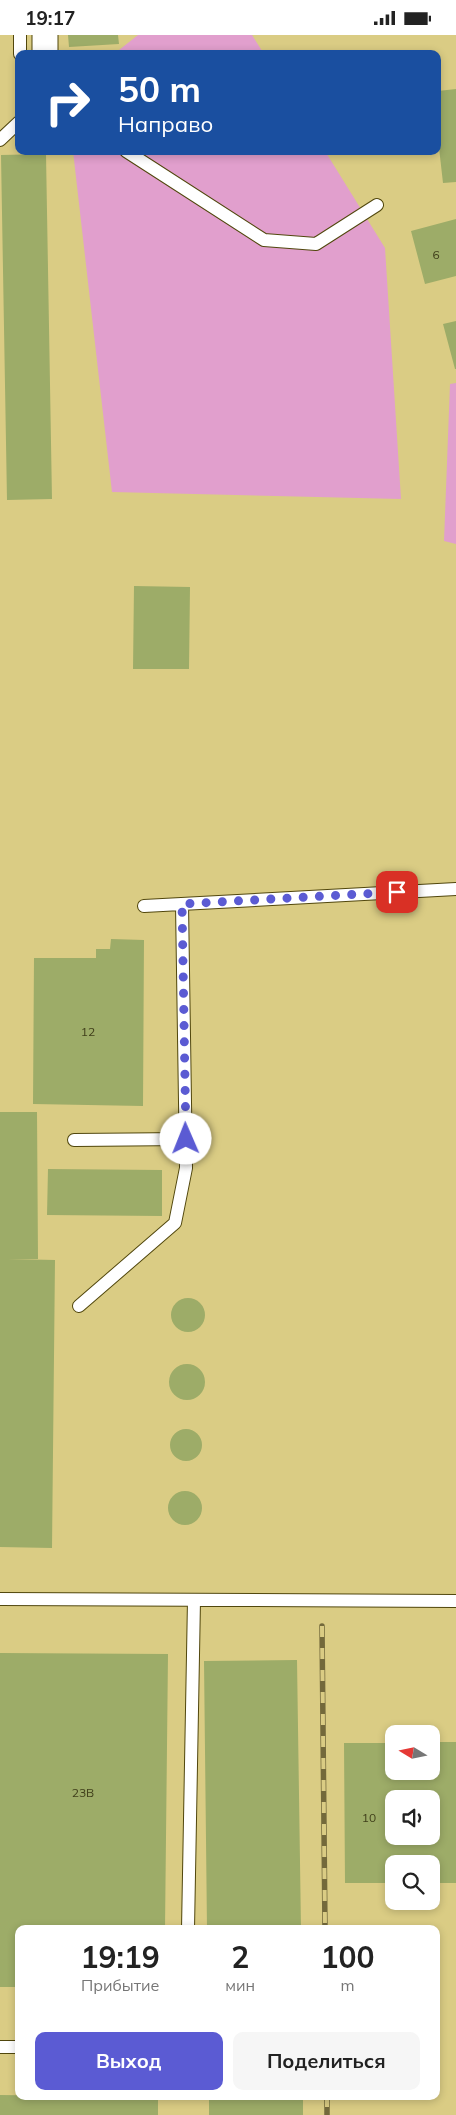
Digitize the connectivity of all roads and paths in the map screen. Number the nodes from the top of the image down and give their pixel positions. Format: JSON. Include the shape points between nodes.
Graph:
{"nodes":[{"id":1,"x":20,"y":35,"type":"edge"},
{"id":2,"x":45,"y":35,"type":"edge"},
{"id":3,"x":20,"y":50,"type":"edge"},
{"id":4,"x":45,"y":50,"type":"edge"},
{"id":5,"x":15,"y":126,"type":"edge"},
{"id":6,"x":0,"y":140,"type":"edge"},
{"id":7,"x":132,"y":155,"type":"edge"},
{"id":8,"x":378,"y":205,"type":"dead end"},
{"id":9,"x":456,"y":889,"type":"edge"},
{"id":10,"x":182,"y":904,"type":"junction"},
{"id":11,"x":144,"y":906,"type":"dead end"},
{"id":12,"x":186,"y":1139,"type":"junction"},
{"id":13,"x":74,"y":1140,"type":"dead end"},
{"id":14,"x":78,"y":1305,"type":"dead end"},
{"id":15,"x":0,"y":1599,"type":"edge"},
{"id":16,"x":194,"y":1599,"type":"junction"},
{"id":17,"x":456,"y":1601,"type":"edge"},
{"id":18,"x":188,"y":1925,"type":"edge"},
{"id":19,"x":0,"y":2047,"type":"edge"},
{"id":20,"x":15,"y":2047,"type":"edge"}],
"edges":[{"from":1,"to":3,"type":"lane"},
{"from":2,"to":4,"type":"street"},
{"from":5,"to":6,"type":"lane"},
{"from":7,"to":8,"type":"lane","via":[[264,240],[316,244]]},
{"from":9,"to":10,"type":"lane"},
{"from":10,"to":11,"type":"lane"},
{"from":10,"to":12,"type":"lane"},
{"from":12,"to":13,"type":"lane"},
{"from":12,"to":14,"type":"lane","via":[[186,1168],[175,1223]]},
{"from":15,"to":16,"type":"lane"},
{"from":16,"to":17,"type":"lane"},
{"from":16,"to":18,"type":"lane"},
{"from":19,"to":20,"type":"lane"}]}
